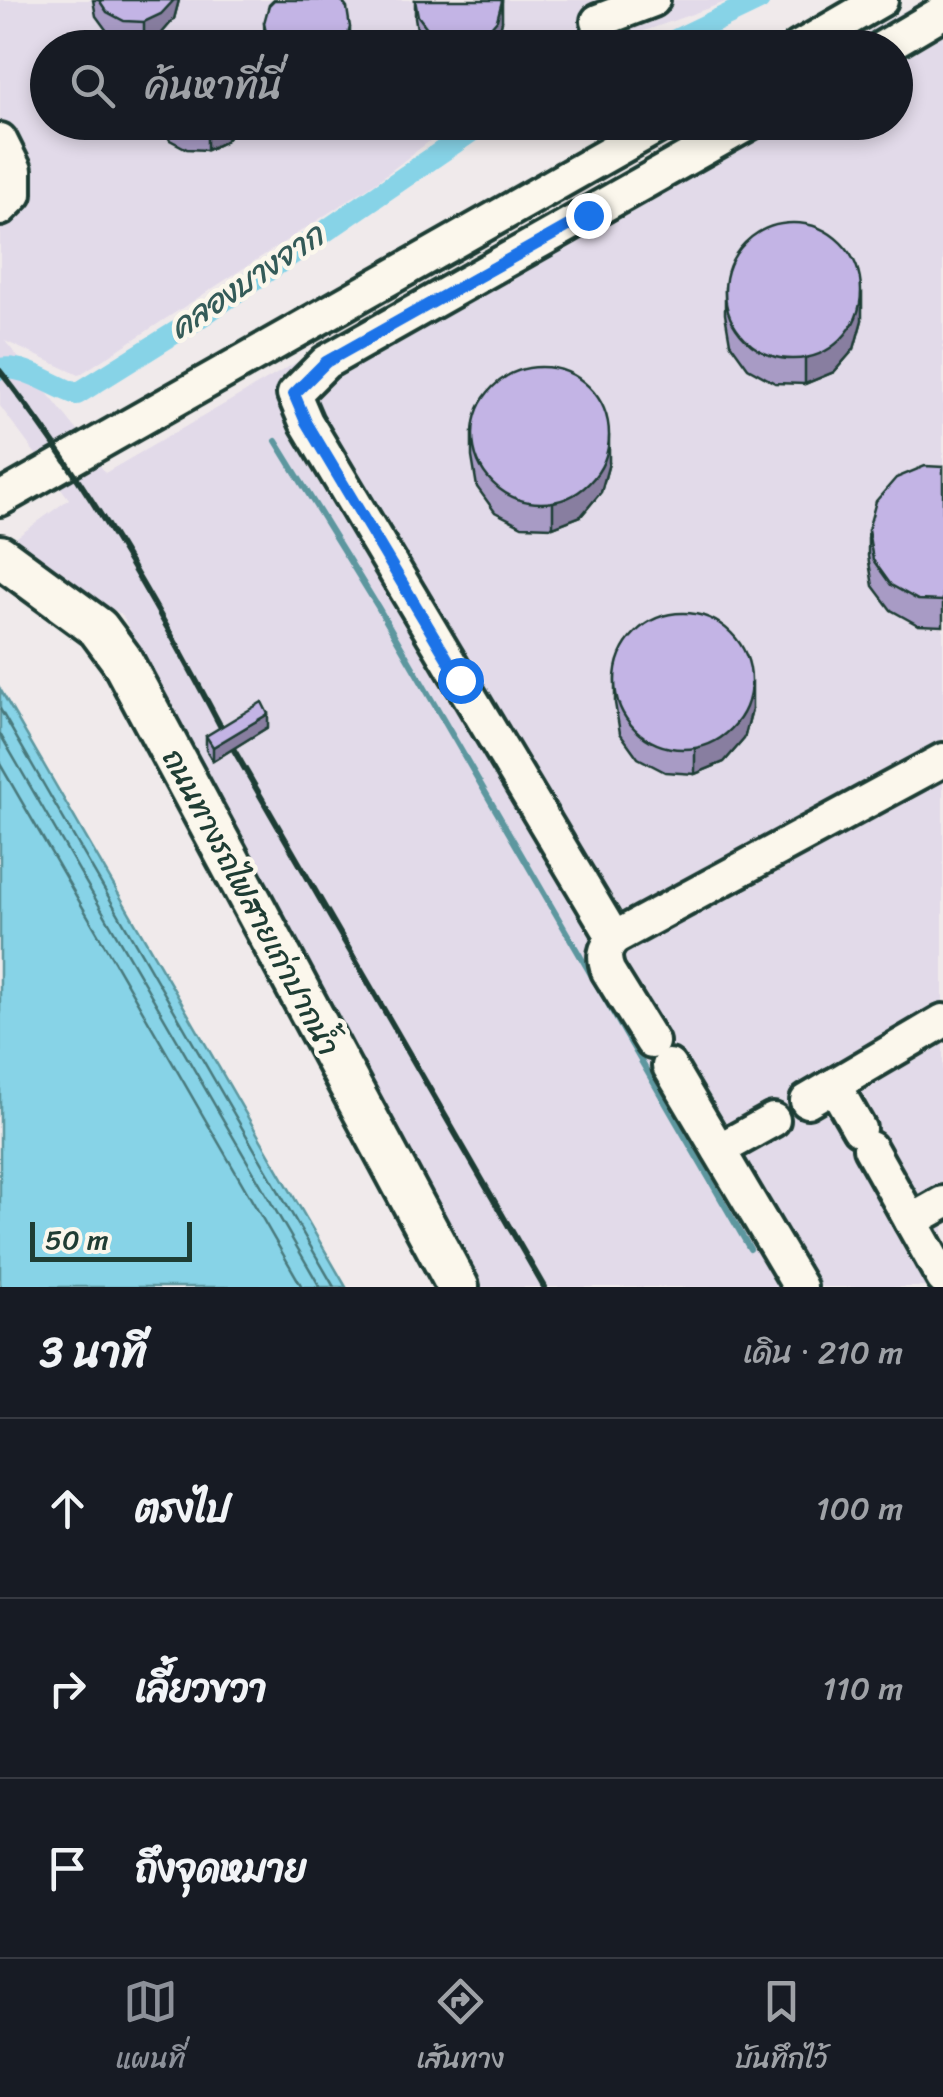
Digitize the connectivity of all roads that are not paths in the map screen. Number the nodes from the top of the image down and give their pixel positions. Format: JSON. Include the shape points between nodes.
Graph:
{"nodes":[{"id":1,"x":653,"y":0,"type":"edge"},
{"id":2,"x":881,"y":0,"type":"edge"},
{"id":3,"x":943,"y":12,"type":"edge"},
{"id":4,"x":598,"y":20,"type":"dead end"},
{"id":5,"x":829,"y":30,"type":"edge"},
{"id":6,"x":912,"y":30,"type":"edge"},
{"id":7,"x":0,"y":140,"type":"edge"},
{"id":8,"x":633,"y":140,"type":"edge"},
{"id":9,"x":719,"y":140,"type":"edge"},
{"id":10,"x":0,"y":209,"type":"edge"},
{"id":11,"x":0,"y":499,"type":"edge"},
{"id":12,"x":0,"y":556,"type":"edge"},
{"id":13,"x":943,"y":760,"type":"edge"},
{"id":14,"x":614,"y":938,"type":"junction"},
{"id":15,"x":943,"y":1022,"type":"edge"},
{"id":16,"x":773,"y":1120,"type":"dead end"},
{"id":17,"x":719,"y":1150,"type":"junction"},
{"id":18,"x":943,"y":1203,"type":"edge"},
{"id":19,"x":911,"y":1221,"type":"junction"},
{"id":20,"x":943,"y":1278,"type":"edge"},
{"id":21,"x":458,"y":1287,"type":"edge"},
{"id":22,"x":800,"y":1287,"type":"edge"}],
"edges":[{"from":1,"to":4,"type":"street"},
{"from":2,"to":5,"type":"street"},
{"from":3,"to":6,"type":"street"},
{"from":7,"to":10,"type":"street","via":[[16,170],[15,194]]},
{"from":8,"to":11,"type":"street"},
{"from":9,"to":14,"type":"street","via":[[326,362],[294,394]]},
{"from":12,"to":21,"type":"main road","name":"ถนนทางรถไฟสายเก่าปากน้ำ","via":[[98,628],[121,659]]},
{"from":13,"to":14,"type":"street"},
{"from":14,"to":17,"type":"street","via":[[604,959],[608,970]]},
{"from":15,"to":19,"type":"street","via":[[820,1093],[865,1139]]},
{"from":16,"to":17,"type":"street"},
{"from":17,"to":22,"type":"street"},
{"from":18,"to":19,"type":"street"},
{"from":19,"to":20,"type":"street"}]}
